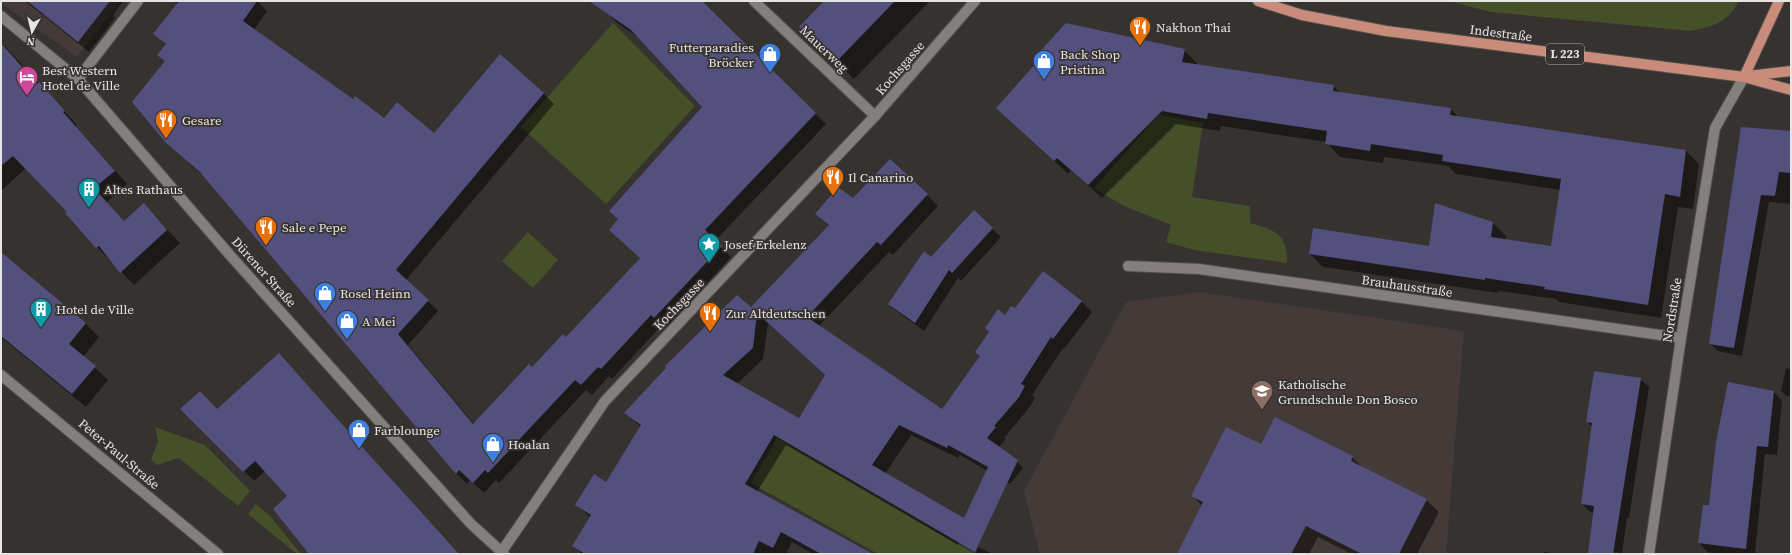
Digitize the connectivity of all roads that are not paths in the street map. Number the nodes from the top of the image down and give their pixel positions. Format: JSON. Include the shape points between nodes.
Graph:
{"nodes":[{"id":1,"x":138,"y":1,"type":"edge"},
{"id":2,"x":754,"y":1,"type":"edge"},
{"id":3,"x":975,"y":1,"type":"edge"},
{"id":4,"x":1258,"y":1,"type":"edge"},
{"id":5,"x":1779,"y":1,"type":"edge"},
{"id":6,"x":1,"y":16,"type":"edge"},
{"id":7,"x":1791,"y":71,"type":"edge"},
{"id":8,"x":1744,"y":76,"type":"junction"},
{"id":9,"x":78,"y":79,"type":"junction"},
{"id":10,"x":1791,"y":90,"type":"edge"},
{"id":11,"x":875,"y":116,"type":"junction"},
{"id":12,"x":1128,"y":266,"type":"dead end"},
{"id":13,"x":1681,"y":338,"type":"junction"},
{"id":14,"x":1,"y":375,"type":"edge"},
{"id":15,"x":502,"y":553,"type":"edge"},
{"id":16,"x":218,"y":554,"type":"edge"},
{"id":17,"x":1649,"y":554,"type":"edge"}],
"edges":[{"from":1,"to":9,"type":"street"},
{"from":2,"to":11,"type":"street","name":"Mauerweg"},
{"from":3,"to":11,"type":"street","name":"Kochsgasse"},
{"from":4,"to":8,"type":"main road","name":"Indestraße","number":"L 223","via":[[1302,15],[1386,31]]},
{"from":5,"to":8,"type":"main road"},
{"from":6,"to":9,"type":"street","name":"Dürener Straße"},
{"from":7,"to":8,"type":"main road","name":"Indestraße","number":"L 223"},
{"from":8,"to":10,"type":"main road","name":"Indestraße","number":"L 223"},
{"from":8,"to":13,"type":"street","name":"Nordstraße","via":[[1715,128]]},
{"from":9,"to":15,"type":"street","name":"Dürener Straße","via":[[234,260],[471,524]]},
{"from":11,"to":15,"type":"street","name":"Kochsgasse","via":[[605,401]]},
{"from":12,"to":13,"type":"street","name":"Brauhausstraße","via":[[1198,269]]},
{"from":13,"to":17,"type":"street","name":"Nordstraße"},
{"from":14,"to":16,"type":"street","name":"Peter-Paul-Straße"}]}
